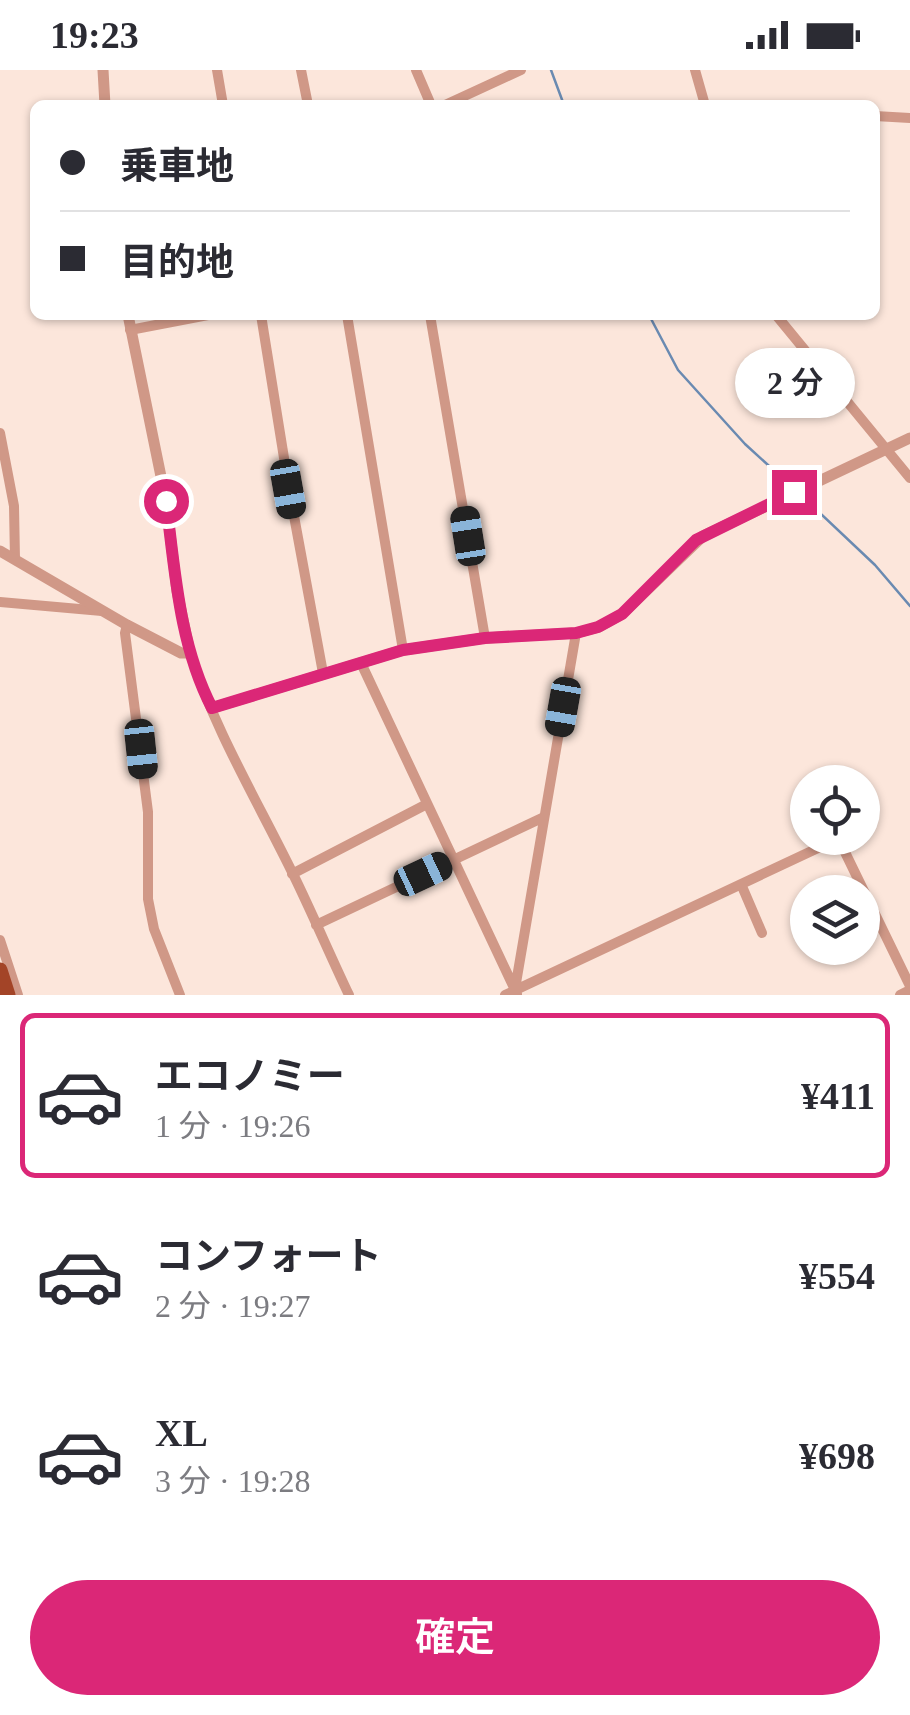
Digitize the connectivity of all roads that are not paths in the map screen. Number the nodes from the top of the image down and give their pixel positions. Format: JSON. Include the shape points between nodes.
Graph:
{"nodes":[{"id":1,"x":104,"y":70,"type":"edge"},
{"id":2,"x":217,"y":70,"type":"edge"},
{"id":3,"x":302,"y":70,"type":"edge"},
{"id":4,"x":416,"y":70,"type":"edge"},
{"id":5,"x":521,"y":70,"type":"edge"},
{"id":6,"x":696,"y":70,"type":"edge"},
{"id":7,"x":106,"y":100,"type":"edge"},
{"id":8,"x":222,"y":100,"type":"edge"},
{"id":9,"x":307,"y":100,"type":"edge"},
{"id":10,"x":429,"y":100,"type":"edge"},
{"id":11,"x":456,"y":100,"type":"edge"},
{"id":12,"x":704,"y":100,"type":"edge"},
{"id":13,"x":880,"y":116,"type":"edge"},
{"id":14,"x":910,"y":118,"type":"edge"},
{"id":15,"x":129,"y":320,"type":"edge"},
{"id":16,"x":182,"y":320,"type":"edge"},
{"id":17,"x":262,"y":320,"type":"edge"},
{"id":18,"x":348,"y":320,"type":"edge"},
{"id":19,"x":431,"y":320,"type":"edge"},
{"id":20,"x":780,"y":320,"type":"edge"},
{"id":21,"x":130,"y":330,"type":"junction"},
{"id":22,"x":0,"y":433,"type":"edge"},
{"id":23,"x":910,"y":438,"type":"edge"},
{"id":24,"x":886,"y":449,"type":"junction"},
{"id":25,"x":910,"y":478,"type":"edge"},
{"id":26,"x":0,"y":551,"type":"edge"},
{"id":27,"x":15,"y":559,"type":"junction"},
{"id":28,"x":0,"y":602,"type":"edge"},
{"id":29,"x":102,"y":611,"type":"junction"},
{"id":30,"x":127,"y":625,"type":"junction"},
{"id":31,"x":576,"y":633,"type":"junction"},
{"id":32,"x":485,"y":638,"type":"junction"},
{"id":33,"x":403,"y":650,"type":"junction"},
{"id":34,"x":190,"y":653,"type":"junction"},
{"id":35,"x":362,"y":663,"type":"junction"},
{"id":36,"x":323,"y":673,"type":"junction"},
{"id":37,"x":212,"y":708,"type":"junction"},
{"id":38,"x":427,"y":804,"type":"junction"},
{"id":39,"x":544,"y":817,"type":"junction"},
{"id":40,"x":453,"y":860,"type":"junction"},
{"id":41,"x":292,"y":874,"type":"junction"},
{"id":42,"x":740,"y":884,"type":"junction"},
{"id":43,"x":316,"y":924,"type":"junction"},
{"id":44,"x":762,"y":933,"type":"dead end"},
{"id":45,"x":0,"y":940,"type":"edge"},
{"id":46,"x":0,"y":970,"type":"edge"},
{"id":47,"x":910,"y":988,"type":"edge"},
{"id":48,"x":512,"y":993,"type":"edge"},
{"id":49,"x":8,"y":995,"type":"edge"},
{"id":50,"x":18,"y":995,"type":"edge"},
{"id":51,"x":180,"y":995,"type":"edge"},
{"id":52,"x":348,"y":995,"type":"edge"},
{"id":53,"x":900,"y":995,"type":"edge"}],
"edges":[{"from":1,"to":7,"type":"street"},
{"from":2,"to":8,"type":"street"},
{"from":3,"to":9,"type":"street"},
{"from":4,"to":10,"type":"street"},
{"from":5,"to":11,"type":"street"},
{"from":6,"to":12,"type":"street"},
{"from":13,"to":14,"type":"street"},
{"from":15,"to":21,"type":"street"},
{"from":16,"to":21,"type":"street"},
{"from":17,"to":36,"type":"street"},
{"from":18,"to":33,"type":"street"},
{"from":19,"to":32,"type":"street"},
{"from":20,"to":24,"type":"street"},
{"from":21,"to":34,"type":"street"},
{"from":22,"to":27,"type":"street","via":[[14,506]]},
{"from":23,"to":24,"type":"street"},
{"from":24,"to":25,"type":"street"},
{"from":24,"to":31,"type":"street","via":[[703,536],[622,614]]},
{"from":26,"to":27,"type":"street"},
{"from":27,"to":29,"type":"street"},
{"from":28,"to":29,"type":"street"},
{"from":29,"to":30,"type":"street"},
{"from":30,"to":34,"type":"street"},
{"from":30,"to":51,"type":"street","via":[[148,812],[148,899]]},
{"from":31,"to":32,"type":"street"},
{"from":31,"to":39,"type":"street"},
{"from":32,"to":33,"type":"street"},
{"from":33,"to":35,"type":"street"},
{"from":34,"to":37,"type":"street"},
{"from":35,"to":36,"type":"street"},
{"from":35,"to":38,"type":"street"},
{"from":36,"to":37,"type":"street"},
{"from":37,"to":41,"type":"street"},
{"from":38,"to":40,"type":"street"},
{"from":38,"to":41,"type":"street"},
{"from":39,"to":40,"type":"street"},
{"from":39,"to":48,"type":"street"},
{"from":40,"to":43,"type":"street"},
{"from":40,"to":48,"type":"street"},
{"from":41,"to":43,"type":"street"},
{"from":42,"to":44,"type":"street"},
{"from":42,"to":47,"type":"street","via":[[838,842]]},
{"from":42,"to":48,"type":"street"},
{"from":43,"to":52,"type":"street"},
{"from":45,"to":50,"type":"street"},
{"from":46,"to":49,"type":"highway"},
{"from":47,"to":53,"type":"street"}]}
